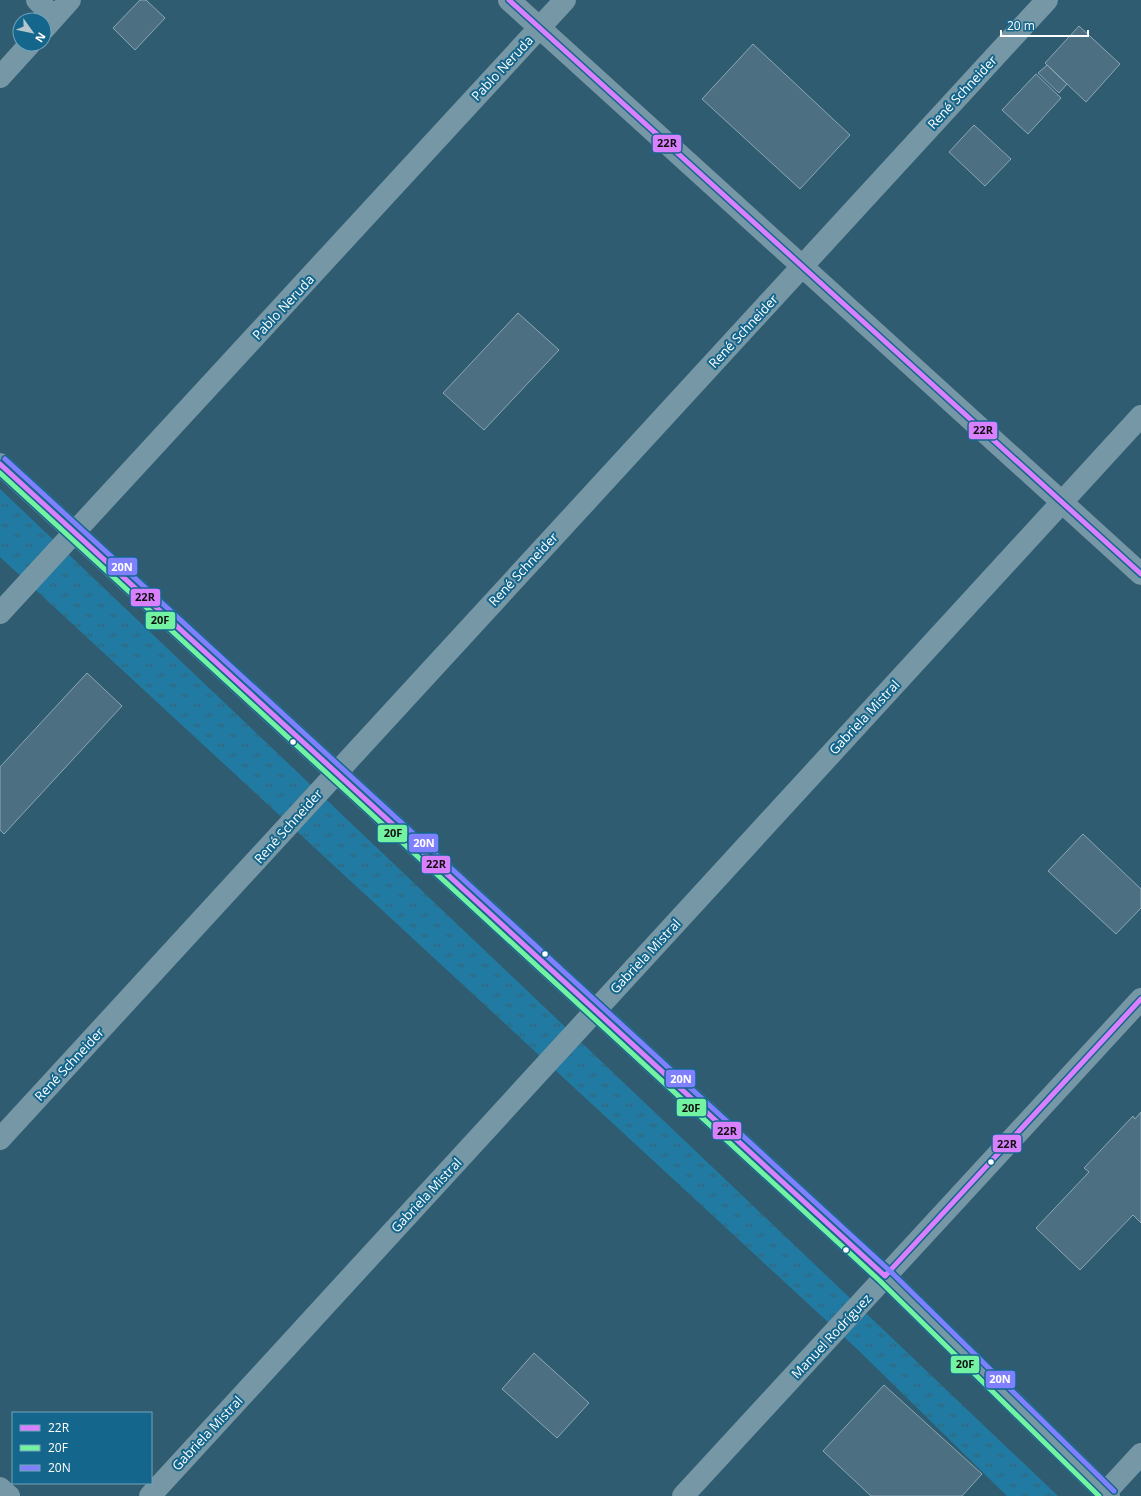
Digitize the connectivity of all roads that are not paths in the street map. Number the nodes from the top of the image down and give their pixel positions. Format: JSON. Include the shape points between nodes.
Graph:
{"nodes":[{"id":1,"x":37,"y":0,"type":"edge"},
{"id":2,"x":70,"y":0,"type":"edge"},
{"id":3,"x":509,"y":0,"type":"edge"},
{"id":4,"x":565,"y":0,"type":"edge"},
{"id":5,"x":1047,"y":0,"type":"edge"},
{"id":6,"x":43,"y":12,"type":"edge"},
{"id":7,"x":52,"y":20,"type":"edge"},
{"id":8,"x":540,"y":28,"type":"junction"},
{"id":9,"x":23,"y":52,"type":"edge"},
{"id":10,"x":0,"y":77,"type":"edge"},
{"id":11,"x":802,"y":267,"type":"junction"},
{"id":12,"x":1141,"y":416,"type":"edge"},
{"id":13,"x":0,"y":464,"type":"edge"},
{"id":14,"x":1063,"y":501,"type":"junction"},
{"id":15,"x":74,"y":533,"type":"junction"},
{"id":16,"x":1141,"y":574,"type":"edge"},
{"id":17,"x":0,"y":613,"type":"edge"},
{"id":18,"x":336,"y":773,"type":"junction"},
{"id":19,"x":1141,"y":999,"type":"edge"},
{"id":20,"x":595,"y":1010,"type":"junction"},
{"id":21,"x":0,"y":1139,"type":"edge"},
{"id":22,"x":886,"y":1276,"type":"junction"},
{"id":23,"x":1141,"y":1454,"type":"edge"},
{"id":24,"x":0,"y":1488,"type":"edge"},
{"id":25,"x":1108,"y":1494,"type":"edge"},
{"id":26,"x":9,"y":1496,"type":"edge"},
{"id":27,"x":150,"y":1496,"type":"edge"},
{"id":28,"x":683,"y":1496,"type":"edge"}],
"edges":[{"from":1,"to":6,"type":"street"},
{"from":2,"to":7,"type":"street"},
{"from":3,"to":8,"type":"street"},
{"from":4,"to":8,"type":"street","name":"Pablo Neruda"},
{"from":5,"to":11,"type":"street","name":"René Schneider"},
{"from":8,"to":11,"type":"street"},
{"from":8,"to":15,"type":"street","name":"Pablo Neruda"},
{"from":9,"to":10,"type":"street"},
{"from":11,"to":14,"type":"street"},
{"from":11,"to":18,"type":"street","name":"René Schneider"},
{"from":12,"to":14,"type":"street","name":"Gabriela Mistral"},
{"from":13,"to":15,"type":"street"},
{"from":14,"to":16,"type":"street"},
{"from":14,"to":20,"type":"street","name":"Gabriela Mistral"},
{"from":15,"to":17,"type":"street","name":"Pablo Neruda"},
{"from":15,"to":18,"type":"street"},
{"from":18,"to":20,"type":"street"},
{"from":18,"to":21,"type":"street","name":"René Schneider"},
{"from":19,"to":22,"type":"street","name":"Manuel Rodríguez"},
{"from":20,"to":22,"type":"street"},
{"from":20,"to":27,"type":"street","name":"Gabriela Mistral"},
{"from":22,"to":25,"type":"street"},
{"from":22,"to":28,"type":"street","name":"Manuel Rodríguez"},
{"from":23,"to":25,"type":"street"},
{"from":24,"to":26,"type":"street"}]}
